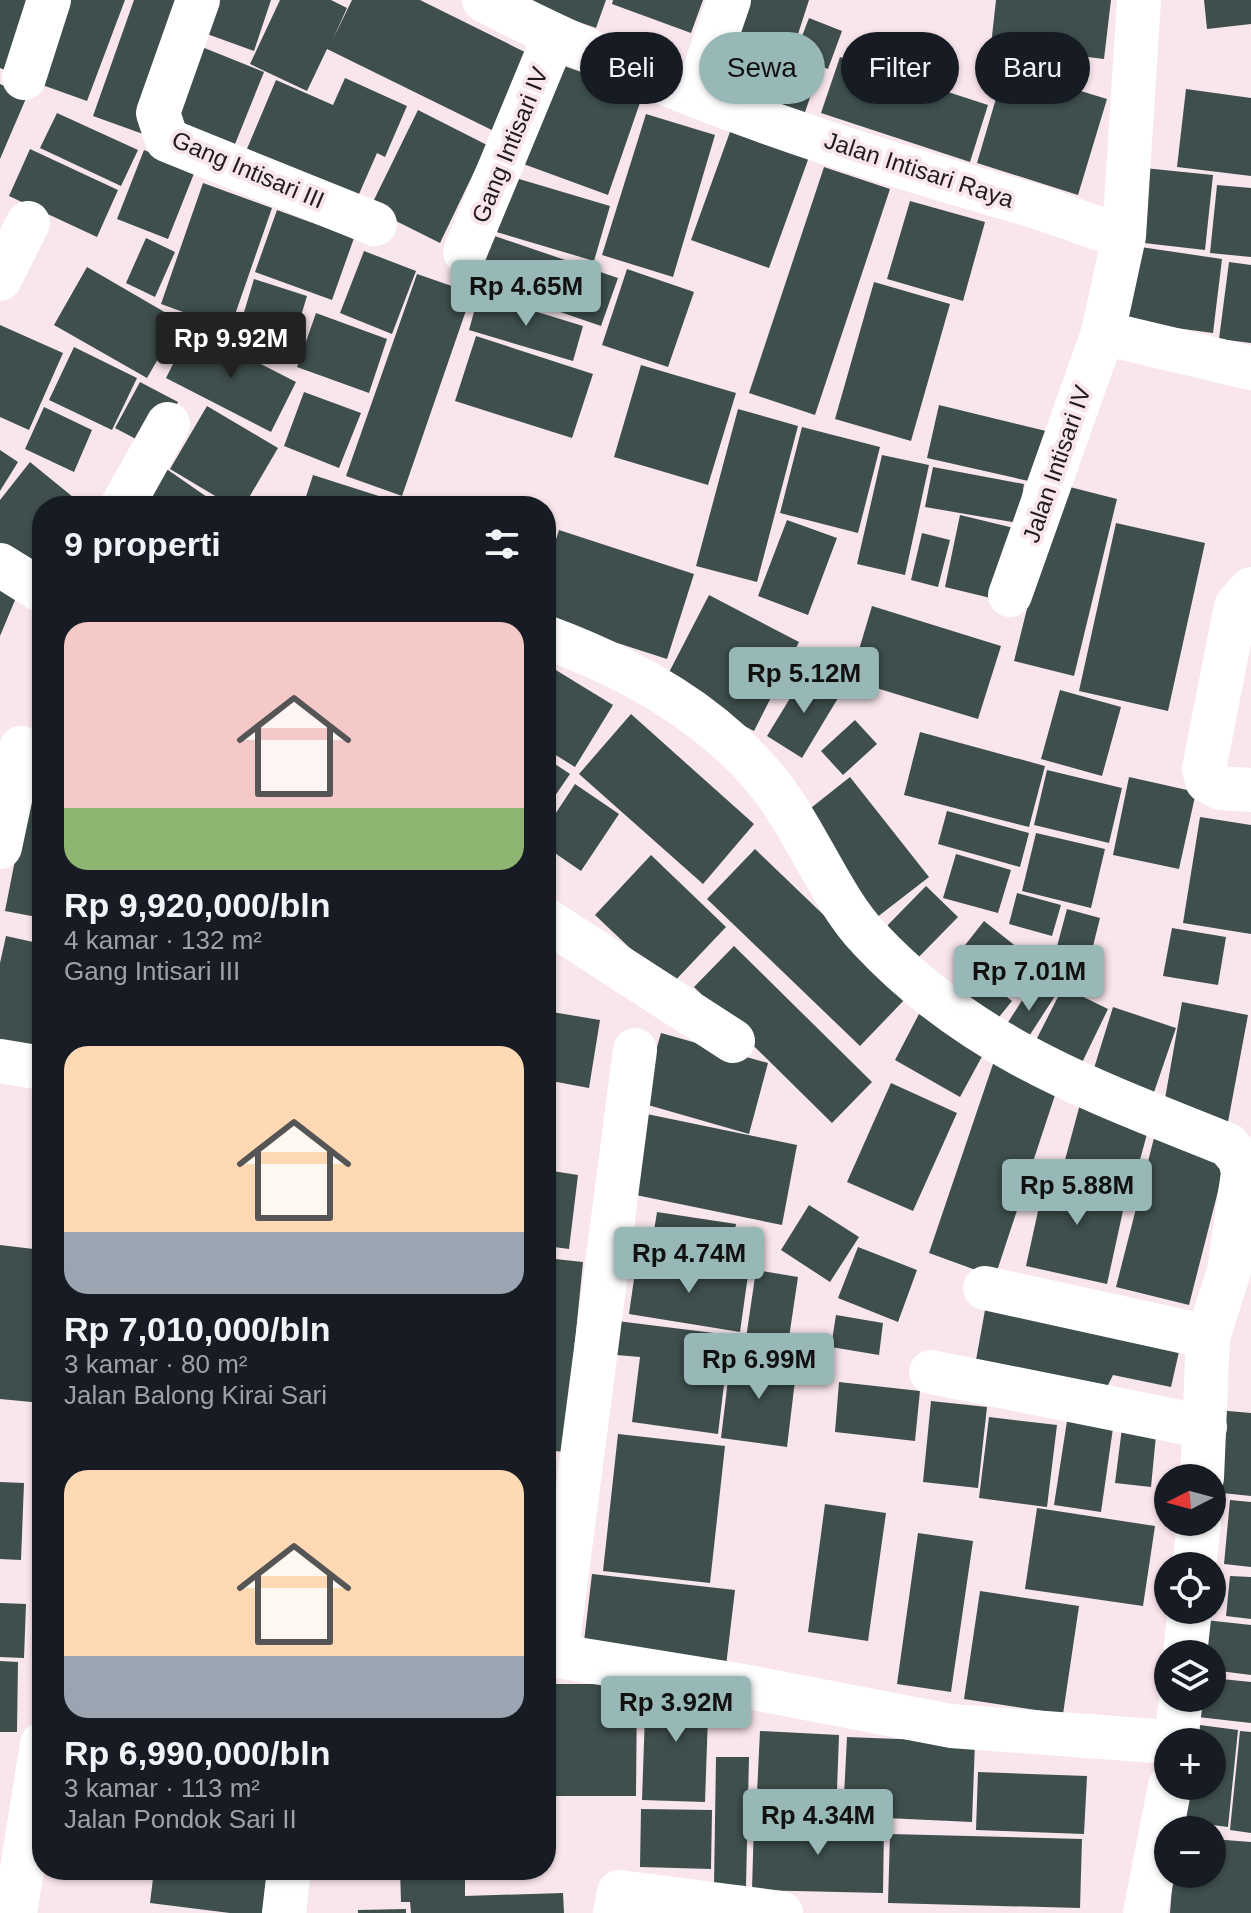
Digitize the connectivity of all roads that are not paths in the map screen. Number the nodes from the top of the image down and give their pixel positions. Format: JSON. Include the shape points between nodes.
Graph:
{"nodes":[{"id":1,"x":49,"y":0,"type":"edge"},
{"id":2,"x":198,"y":0,"type":"edge"},
{"id":3,"x":484,"y":0,"type":"edge"},
{"id":4,"x":729,"y":0,"type":"edge"},
{"id":5,"x":1139,"y":0,"type":"edge"},
{"id":6,"x":554,"y":37,"type":"junction"},
{"id":7,"x":24,"y":78,"type":"dead end"},
{"id":8,"x":696,"y":96,"type":"junction"},
{"id":9,"x":28,"y":223,"type":"dead end"},
{"id":10,"x":375,"y":224,"type":"dead end"},
{"id":11,"x":1124,"y":236,"type":"junction"},
{"id":12,"x":465,"y":252,"type":"dead end"},
{"id":13,"x":0,"y":279,"type":"edge"},
{"id":14,"x":1103,"y":333,"type":"junction"},
{"id":15,"x":1251,"y":368,"type":"edge"},
{"id":16,"x":168,"y":424,"type":"dead end"},
{"id":17,"x":128,"y":496,"type":"edge"},
{"id":18,"x":0,"y":565,"type":"edge"},
{"id":19,"x":32,"y":585,"type":"edge"},
{"id":20,"x":1251,"y":589,"type":"edge"},
{"id":21,"x":1010,"y":595,"type":"dead end"},
{"id":22,"x":556,"y":641,"type":"edge"},
{"id":23,"x":21,"y":748,"type":"dead end"},
{"id":24,"x":1251,"y":790,"type":"edge"},
{"id":25,"x":0,"y":847,"type":"edge"},
{"id":26,"x":556,"y":926,"type":"edge"},
{"id":27,"x":733,"y":1041,"type":"dead end"},
{"id":28,"x":635,"y":1050,"type":"dead end"},
{"id":29,"x":0,"y":1061,"type":"edge"},
{"id":30,"x":32,"y":1066,"type":"edge"},
{"id":31,"x":1240,"y":1275,"type":"edge"},
{"id":32,"x":985,"y":1288,"type":"dead end"},
{"id":33,"x":1208,"y":1337,"type":"junction"},
{"id":34,"x":931,"y":1372,"type":"dead end"},
{"id":35,"x":1205,"y":1427,"type":"junction"},
{"id":36,"x":1203,"y":1464,"type":"edge"},
{"id":37,"x":556,"y":1619,"type":"edge"},
{"id":38,"x":556,"y":1656,"type":"edge"},
{"id":39,"x":1154,"y":1741,"type":"edge"},
{"id":40,"x":1167,"y":1800,"type":"edge"},
{"id":41,"x":32,"y":1818,"type":"edge"},
{"id":42,"x":288,"y":1880,"type":"edge"},
{"id":43,"x":11,"y":1901,"type":"edge"},
{"id":44,"x":284,"y":1913,"type":"edge"},
{"id":45,"x":615,"y":1913,"type":"edge"},
{"id":46,"x":781,"y":1913,"type":"edge"},
{"id":47,"x":1145,"y":1913,"type":"edge"}],
"edges":[{"from":1,"to":7,"type":"street"},
{"from":2,"to":10,"type":"street","name":"Gang Intisari III","via":[[158,113],[167,140]]},
{"from":3,"to":6,"type":"street","name":"Jalan Intisari Raya"},
{"from":4,"to":8,"type":"street"},
{"from":5,"to":11,"type":"street"},
{"from":6,"to":8,"type":"street","name":"Jalan Intisari Raya"},
{"from":6,"to":12,"type":"street","name":"Gang Intisari IV"},
{"from":8,"to":11,"type":"street","name":"Jalan Intisari Raya","via":[[924,175]]},
{"from":9,"to":13,"type":"street"},
{"from":11,"to":14,"type":"street"},
{"from":14,"to":15,"type":"street"},
{"from":14,"to":21,"type":"street","name":"Jalan Intisari IV"},
{"from":16,"to":17,"type":"street"},
{"from":18,"to":19,"type":"street"},
{"from":20,"to":24,"type":"street","via":[[1236,606],[1204,769],[1207,781],[1220,788]]},
{"from":22,"to":31,"type":"street","via":[[656,687],[720,733],[774,790],[866,936],[949,1010],[1046,1071],[1228,1145],[1243,1173]]},
{"from":23,"to":25,"type":"street"},
{"from":26,"to":27,"type":"street"},
{"from":28,"to":37,"type":"street"},
{"from":29,"to":30,"type":"street"},
{"from":31,"to":33,"type":"street"},
{"from":32,"to":33,"type":"street"},
{"from":33,"to":35,"type":"street"},
{"from":34,"to":35,"type":"street"},
{"from":35,"to":36,"type":"street"},
{"from":38,"to":39,"type":"street","via":[[951,1726]]},
{"from":40,"to":47,"type":"street"},
{"from":41,"to":43,"type":"street"},
{"from":42,"to":44,"type":"street"},
{"from":45,"to":46,"type":"street","via":[[619,1892]]}]}
